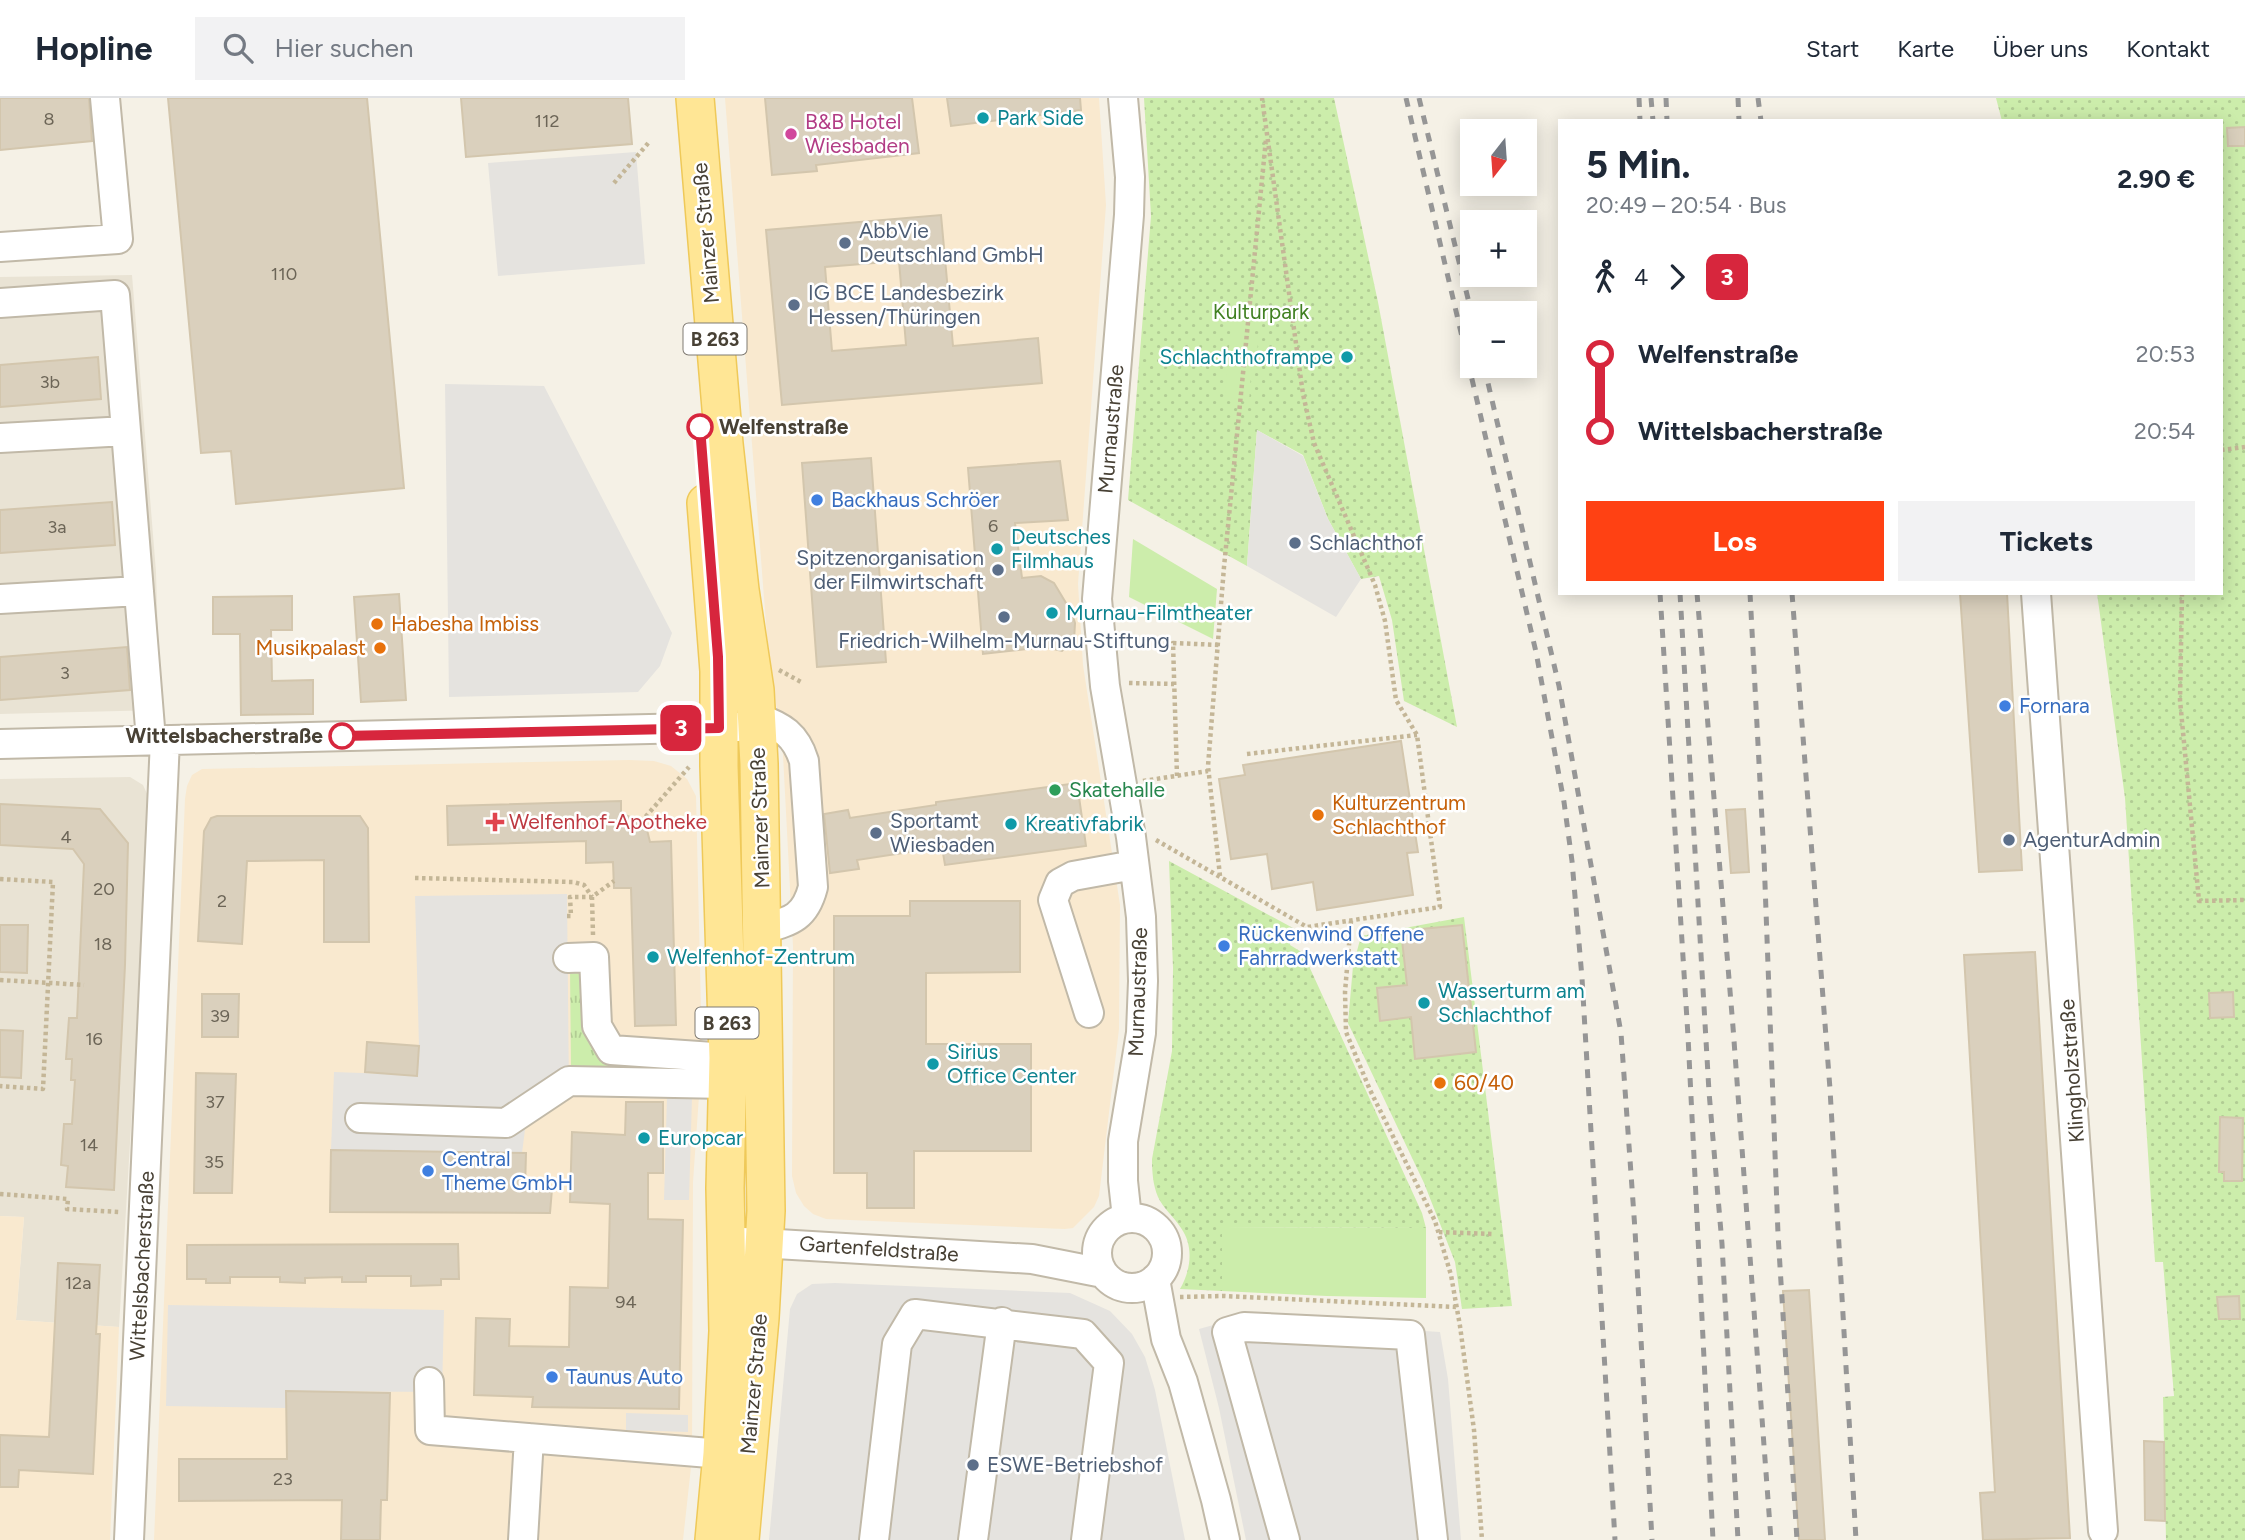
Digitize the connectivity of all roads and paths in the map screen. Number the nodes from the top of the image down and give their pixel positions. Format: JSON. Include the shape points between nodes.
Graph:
{"nodes":[{"id":1,"x":105,"y":98,"type":"edge"},
{"id":2,"x":672,"y":98,"type":"edge"},
{"id":3,"x":695,"y":98,"type":"edge"},
{"id":4,"x":1123,"y":98,"type":"edge"},
{"id":5,"x":1262,"y":98,"type":"edge"},
{"id":6,"x":1267,"y":130,"type":"junction"},
{"id":7,"x":650,"y":141,"type":"dead end"},
{"id":8,"x":614,"y":183,"type":"dead end"},
{"id":9,"x":0,"y":247,"type":"edge"},
{"id":10,"x":0,"y":303,"type":"edge"},
{"id":11,"x":126,"y":431,"type":"junction"},
{"id":12,"x":0,"y":438,"type":"edge"},
{"id":13,"x":2245,"y":447,"type":"edge"},
{"id":14,"x":2223,"y":450,"type":"edge"},
{"id":15,"x":139,"y":591,"type":"junction"},
{"id":16,"x":2036,"y":595,"type":"edge"},
{"id":17,"x":2182,"y":595,"type":"edge"},
{"id":18,"x":0,"y":599,"type":"edge"},
{"id":19,"x":1219,"y":645,"type":"junction"},
{"id":20,"x":782,"y":670,"type":"dead end"},
{"id":21,"x":803,"y":683,"type":"dead end"},
{"id":22,"x":1174,"y":684,"type":"junction"},
{"id":23,"x":1105,"y":686,"type":"junction"},
{"id":24,"x":757,"y":722,"type":"junction"},
{"id":25,"x":719,"y":728,"type":"junction"},
{"id":26,"x":1417,"y":735,"type":"junction"},
{"id":27,"x":158,"y":740,"type":"junction"},
{"id":28,"x":0,"y":744,"type":"edge"},
{"id":29,"x":1247,"y":754,"type":"dead end"},
{"id":30,"x":689,"y":767,"type":"dead end"},
{"id":31,"x":1208,"y":771,"type":"junction"},
{"id":32,"x":1177,"y":776,"type":"junction"},
{"id":33,"x":1121,"y":784,"type":"junction"},
{"id":34,"x":641,"y":822,"type":"dead end"},
{"id":35,"x":1168,"y":847,"type":"dead end"},
{"id":36,"x":1134,"y":865,"type":"junction"},
{"id":37,"x":1220,"y":877,"type":"junction"},
{"id":38,"x":415,"y":878,"type":"dead end"},
{"id":39,"x":0,"y":879,"type":"edge"},
{"id":40,"x":614,"y":881,"type":"dead end"},
{"id":41,"x":592,"y":897,"type":"junction"},
{"id":42,"x":2245,"y":900,"type":"edge"},
{"id":43,"x":567,"y":916,"type":"dead end"},
{"id":44,"x":1350,"y":920,"type":"junction"},
{"id":45,"x":763,"y":929,"type":"junction"},
{"id":46,"x":581,"y":958,"type":"joint"},
{"id":47,"x":0,"y":980,"type":"edge"},
{"id":48,"x":48,"y":982,"type":"junction"},
{"id":49,"x":84,"y":985,"type":"dead end"},
{"id":50,"x":1089,"y":1013,"type":"dead end"},
{"id":51,"x":727,"y":1071,"type":"junction"},
{"id":52,"x":0,"y":1086,"type":"edge"},
{"id":53,"x":360,"y":1118,"type":"dead end"},
{"id":54,"x":0,"y":1194,"type":"edge"},
{"id":55,"x":144,"y":1214,"type":"junction"},
{"id":56,"x":1127,"y":1218,"type":"junction"},
{"id":57,"x":1439,"y":1233,"type":"junction"},
{"id":58,"x":1493,"y":1234,"type":"dead end"},
{"id":59,"x":726,"y":1241,"type":"junction"},
{"id":60,"x":1098,"y":1241,"type":"junction"},
{"id":61,"x":765,"y":1242,"type":"junction"},
{"id":62,"x":1032,"y":1259,"type":"junction"},
{"id":63,"x":1115,"y":1280,"type":"junction"},
{"id":64,"x":1164,"y":1288,"type":"junction"},
{"id":65,"x":1456,"y":1307,"type":"junction"},
{"id":66,"x":1002,"y":1322,"type":"junction"},
{"id":67,"x":1167,"y":1339,"type":"junction"},
{"id":68,"x":429,"y":1382,"type":"dead end"},
{"id":69,"x":528,"y":1438,"type":"junction"},
{"id":70,"x":722,"y":1454,"type":"junction"},
{"id":71,"x":723,"y":1537,"type":"edge"},
{"id":72,"x":2104,"y":1537,"type":"edge"},
{"id":73,"x":129,"y":1540,"type":"edge"},
{"id":74,"x":523,"y":1540,"type":"edge"},
{"id":75,"x":874,"y":1540,"type":"edge"},
{"id":76,"x":973,"y":1540,"type":"edge"},
{"id":77,"x":1086,"y":1540,"type":"edge"},
{"id":78,"x":1225,"y":1540,"type":"edge"},
{"id":79,"x":1285,"y":1540,"type":"edge"},
{"id":80,"x":1433,"y":1540,"type":"edge"},
{"id":81,"x":1482,"y":1540,"type":"edge"}],
"edges":[{"from":1,"to":9,"type":"street","via":[[118,239]]},
{"from":2,"to":25,"type":"main road","name":"Mainzer Straße","number":"B 263","via":[[719,664]]},
{"from":3,"to":24,"type":"main road","name":"Mainzer Straße","number":"B 263","via":[[724,444]]},
{"from":4,"to":23,"type":"street","name":"Murnaustraße","via":[[1129,215],[1098,587]]},
{"from":5,"to":6,"type":"path"},
{"from":6,"to":19,"type":"path"},
{"from":6,"to":26,"type":"path","via":[[1303,394],[1314,443],[1375,584],[1396,700]]},
{"from":7,"to":8,"type":"path"},
{"from":10,"to":11,"type":"street","name":"Wittelsbacherstraße","via":[[115,295]]},
{"from":11,"to":12,"type":"street"},
{"from":11,"to":15,"type":"street","name":"Wittelsbacherstraße"},
{"from":13,"to":14,"type":"path"},
{"from":15,"to":18,"type":"street"},
{"from":15,"to":27,"type":"street","name":"Wittelsbacherstraße"},
{"from":16,"to":72,"type":"street","name":"Klingholzstraße"},
{"from":17,"to":42,"type":"path","via":[[2180,700],[2199,901]]},
{"from":19,"to":22,"type":"path","via":[[1173,643]]},
{"from":19,"to":31,"type":"path"},
{"from":20,"to":21,"type":"path"},
{"from":22,"to":23,"type":"path"},
{"from":22,"to":32,"type":"path"},
{"from":23,"to":33,"type":"street","name":"Murnaustraße"},
{"from":24,"to":25,"type":"street"},
{"from":24,"to":45,"type":"main road","name":"Mainzer Straße","number":"B 263"},
{"from":24,"to":45,"type":"street","via":[[775,723],[800,747],[813,887],[801,913]]},
{"from":25,"to":27,"type":"street"},
{"from":25,"to":51,"type":"main road","name":"Mainzer Straße","number":"B 263"},
{"from":26,"to":29,"type":"path"},
{"from":26,"to":44,"type":"path","via":[[1440,907]]},
{"from":27,"to":28,"type":"street"},
{"from":27,"to":55,"type":"street","name":"Wittelsbacherstraße"},
{"from":30,"to":34,"type":"path"},
{"from":31,"to":32,"type":"path"},
{"from":31,"to":37,"type":"path"},
{"from":32,"to":33,"type":"path"},
{"from":33,"to":36,"type":"street","name":"Murnaustraße"},
{"from":35,"to":37,"type":"path"},
{"from":36,"to":50,"type":"street","via":[[1073,876],[1060,883],[1053,900]]},
{"from":36,"to":56,"type":"street","name":"Murnaustraße","via":[[1143,981],[1123,1141]]},
{"from":37,"to":44,"type":"path","via":[[1307,927]]},
{"from":38,"to":41,"type":"path","via":[[573,882],[583,885]]},
{"from":39,"to":48,"type":"path","via":[[53,882]]},
{"from":40,"to":41,"type":"path"},
{"from":41,"to":43,"type":"path","via":[[570,897]]},
{"from":41,"to":46,"type":"path"},
{"from":44,"to":57,"type":"path","via":[[1346,1032]]},
{"from":45,"to":61,"type":"main road","name":"Mainzer Straße","number":"B 263"},
{"from":46,"to":51,"type":"street","via":[[597,1026],[611,1050]]},
{"from":47,"to":48,"type":"path"},
{"from":48,"to":49,"type":"path"},
{"from":48,"to":52,"type":"path","via":[[43,1089]]},
{"from":51,"to":53,"type":"street","via":[[569,1081],[506,1123]]},
{"from":51,"to":59,"type":"main road","name":"Mainzer Straße","number":"B 263"},
{"from":54,"to":55,"type":"path","via":[[68,1199],[67,1209]]},
{"from":55,"to":73,"type":"street","name":"Wittelsbacherstraße"},
{"from":56,"to":60,"type":"street","via":[[1112,1223]]},
{"from":56,"to":64,"type":"street","via":[[1155,1226],[1166,1243]]},
{"from":57,"to":58,"type":"path"},
{"from":57,"to":65,"type":"path"},
{"from":59,"to":61,"type":"street","name":"Gartenfeldstraße"},
{"from":59,"to":70,"type":"main road","name":"Mainzer Straße","number":"B 263","via":[[728,1331]]},
{"from":60,"to":62,"type":"street","name":"Gartenfeldstraße"},
{"from":60,"to":63,"type":"street","via":[[1097,1255]]},
{"from":61,"to":62,"type":"street","name":"Gartenfeldstraße"},
{"from":61,"to":71,"type":"main road","name":"Mainzer Straße","number":"B 263"},
{"from":62,"to":63,"type":"street","name":"Gartenfeldstraße"},
{"from":63,"to":64,"type":"street"},
{"from":63,"to":67,"type":"street"},
{"from":64,"to":65,"type":"path","via":[[1223,1296]]},
{"from":64,"to":67,"type":"street"},
{"from":65,"to":81,"type":"path","via":[[1474,1430]]},
{"from":66,"to":75,"type":"street","via":[[915,1314],[897,1344]]},
{"from":66,"to":76,"type":"street"},
{"from":66,"to":77,"type":"street","via":[[1083,1334],[1109,1363]]},
{"from":67,"to":78,"type":"street"},
{"from":68,"to":69,"type":"street","via":[[430,1430]]},
{"from":69,"to":70,"type":"street"},
{"from":69,"to":74,"type":"street"},
{"from":70,"to":71,"type":"main road","name":"Mainzer Straße","number":"B 263"},
{"from":79,"to":80,"type":"street","via":[[1227,1332],[1244,1327],[1410,1335]]}]}
